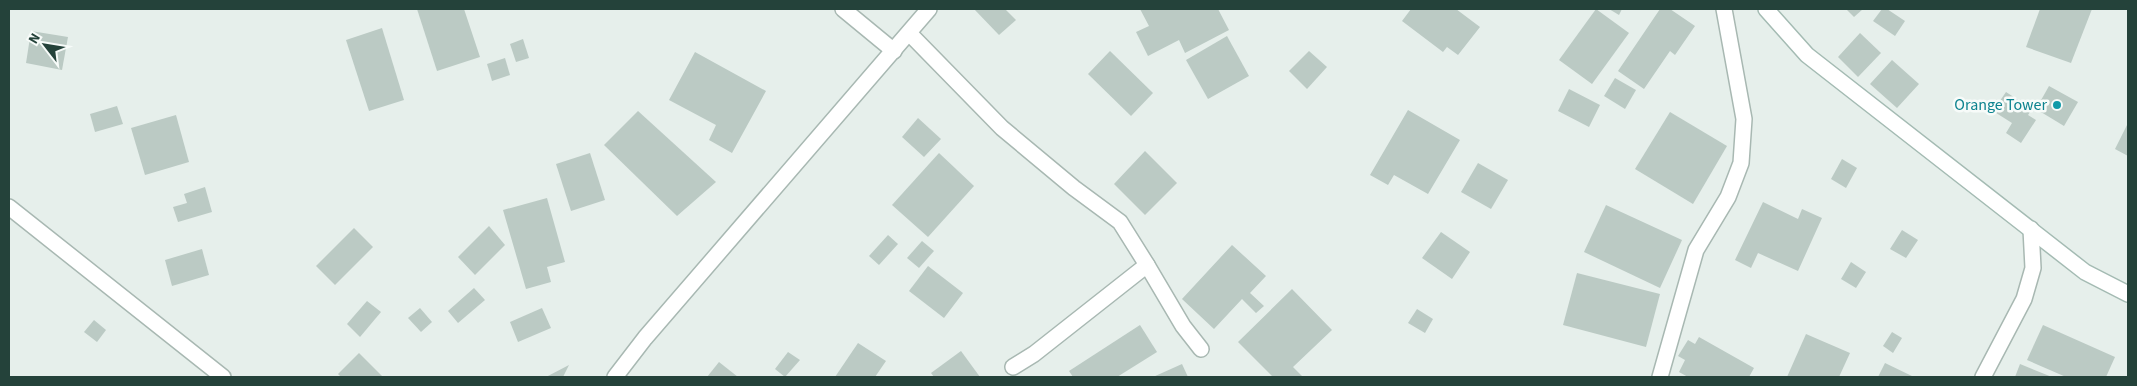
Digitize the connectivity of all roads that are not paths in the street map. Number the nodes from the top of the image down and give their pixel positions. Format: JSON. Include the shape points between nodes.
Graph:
{"nodes":[{"id":1,"x":843,"y":9,"type":"edge"},
{"id":2,"x":929,"y":9,"type":"edge"},
{"id":3,"x":1724,"y":9,"type":"edge"},
{"id":4,"x":1766,"y":9,"type":"edge"},
{"id":5,"x":909,"y":34,"type":"junction"},
{"id":6,"x":894,"y":51,"type":"junction"},
{"id":7,"x":9,"y":207,"type":"edge"},
{"id":8,"x":2031,"y":229,"type":"junction"},
{"id":9,"x":1147,"y":265,"type":"junction"},
{"id":10,"x":2128,"y":294,"type":"edge"},
{"id":11,"x":1201,"y":349,"type":"dead end"},
{"id":12,"x":1013,"y":367,"type":"dead end"},
{"id":13,"x":223,"y":377,"type":"edge"},
{"id":14,"x":615,"y":377,"type":"edge"},
{"id":15,"x":1660,"y":377,"type":"edge"},
{"id":16,"x":1983,"y":377,"type":"edge"}],
"edges":[{"from":1,"to":6,"type":"street"},
{"from":2,"to":5,"type":"street"},
{"from":3,"to":15,"type":"street","via":[[1744,119],[1741,163],[1728,197],[1696,250]]},
{"from":4,"to":8,"type":"street","via":[[1808,55]]},
{"from":5,"to":6,"type":"street"},
{"from":5,"to":9,"type":"street","via":[[1002,128],[1120,222]]},
{"from":6,"to":14,"type":"street","via":[[645,338]]},
{"from":7,"to":13,"type":"street"},
{"from":8,"to":10,"type":"street","via":[[2085,272]]},
{"from":8,"to":16,"type":"street","via":[[2033,268],[2024,298]]},
{"from":9,"to":11,"type":"street","via":[[1183,326]]},
{"from":9,"to":12,"type":"street"}]}
